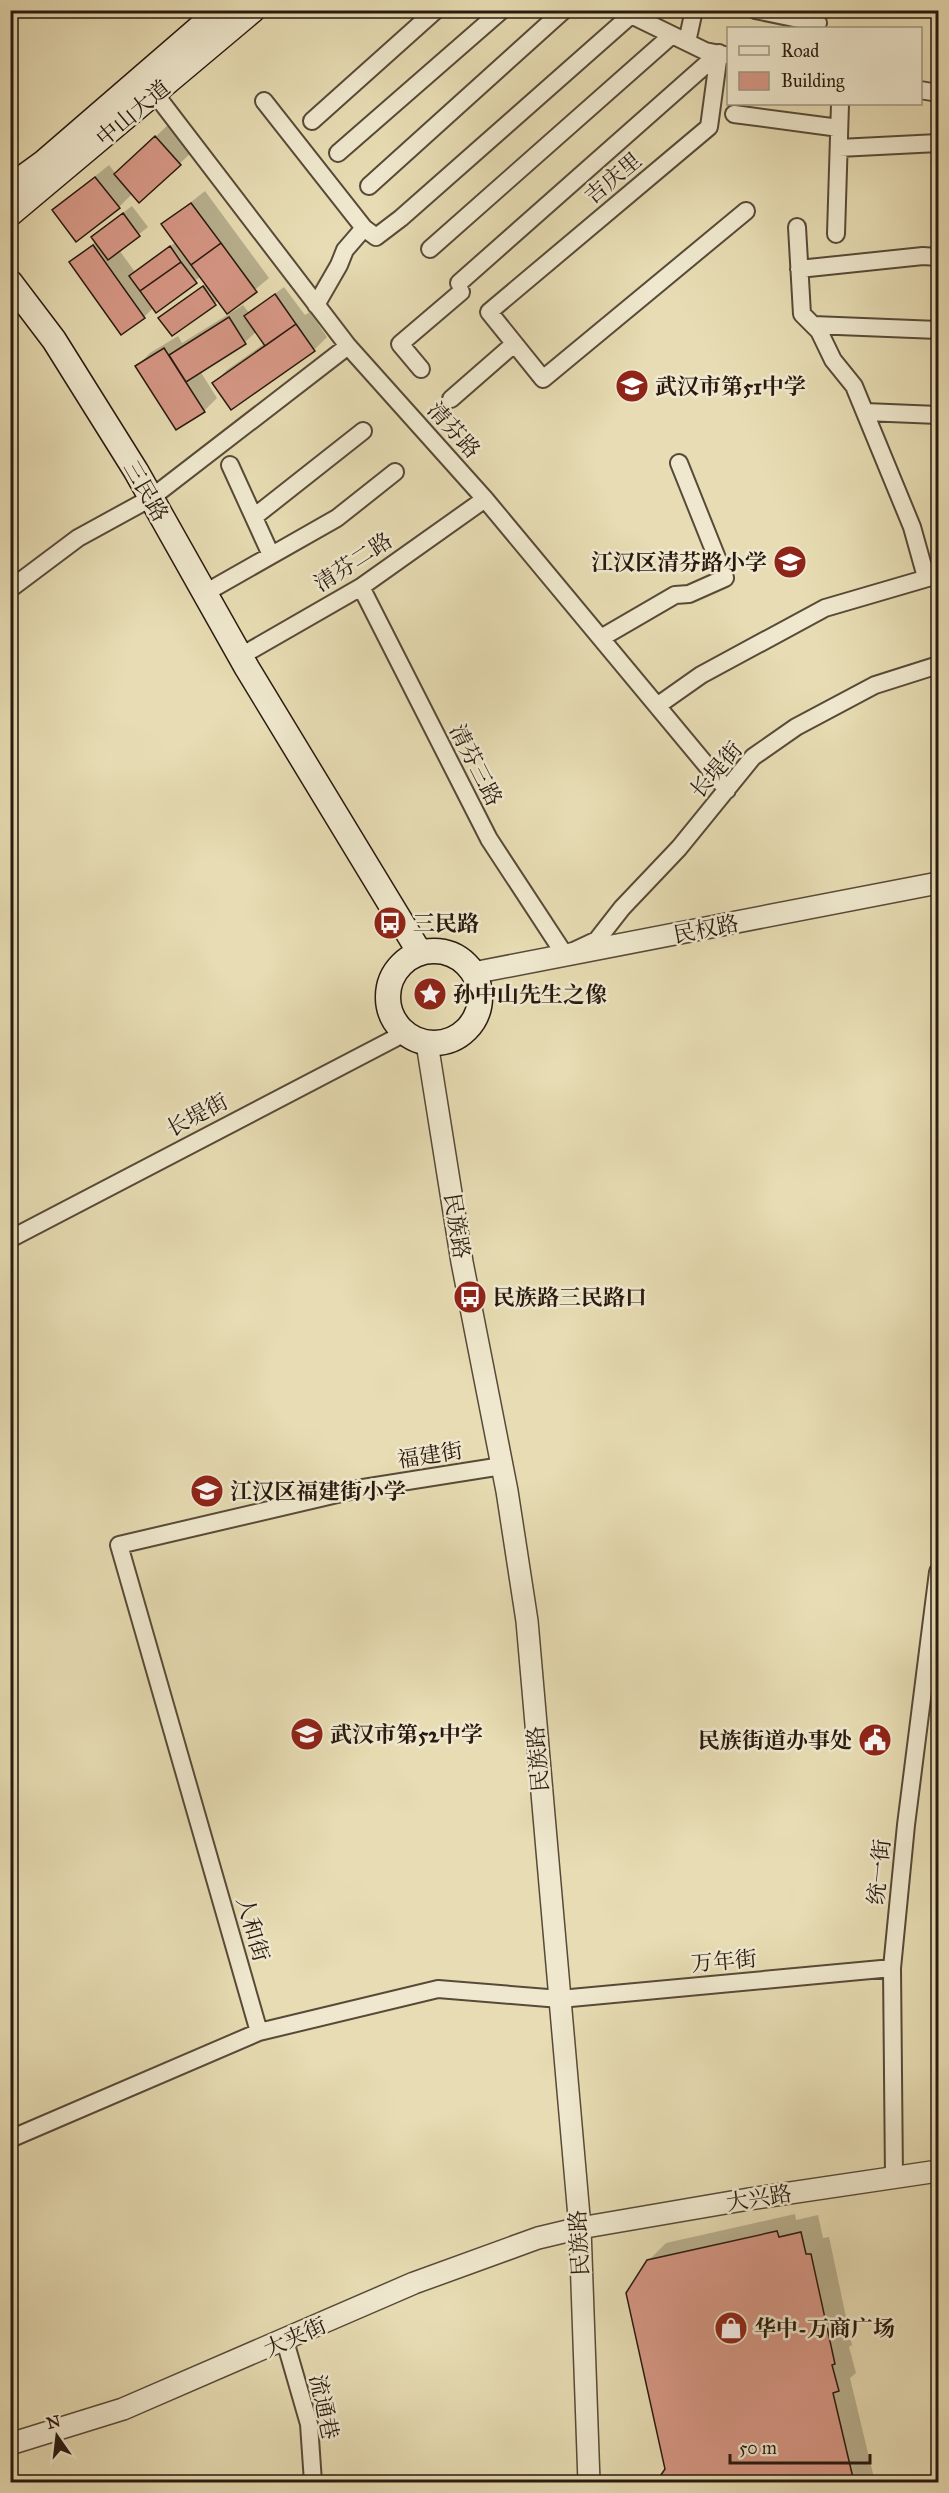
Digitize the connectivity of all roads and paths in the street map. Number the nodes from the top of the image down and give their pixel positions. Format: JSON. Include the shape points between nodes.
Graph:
{"nodes":[{"id":1,"x":220,"y":10,"type":"edge"},
{"id":2,"x":253,"y":10,"type":"edge"},
{"id":3,"x":436,"y":10,"type":"edge"},
{"id":4,"x":502,"y":10,"type":"edge"},
{"id":5,"x":564,"y":10,"type":"edge"},
{"id":6,"x":694,"y":10,"type":"edge"},
{"id":7,"x":755,"y":10,"type":"edge"},
{"id":8,"x":626,"y":13,"type":"edge"},
{"id":9,"x":818,"y":23,"type":"dead end"},
{"id":10,"x":680,"y":38,"type":"junction"},
{"id":11,"x":724,"y":55,"type":"edge"},
{"id":12,"x":922,"y":90,"type":"edge"},
{"id":13,"x":939,"y":93,"type":"edge"},
{"id":14,"x":156,"y":95,"type":"junction"},
{"id":15,"x":264,"y":101,"type":"dead end"},
{"id":16,"x":840,"y":105,"type":"edge"},
{"id":17,"x":734,"y":114,"type":"dead end"},
{"id":18,"x":312,"y":121,"type":"dead end"},
{"id":19,"x":839,"y":128,"type":"junction"},
{"id":20,"x":939,"y":143,"type":"edge"},
{"id":21,"x":838,"y":148,"type":"junction"},
{"id":22,"x":338,"y":153,"type":"dead end"},
{"id":23,"x":369,"y":186,"type":"dead end"},
{"id":24,"x":10,"y":187,"type":"edge"},
{"id":25,"x":746,"y":211,"type":"dead end"},
{"id":26,"x":10,"y":214,"type":"edge"},
{"id":27,"x":797,"y":227,"type":"dead end"},
{"id":28,"x":364,"y":228,"type":"junction"},
{"id":29,"x":836,"y":234,"type":"dead end"},
{"id":30,"x":430,"y":249,"type":"dead end"},
{"id":31,"x":939,"y":257,"type":"edge"},
{"id":32,"x":799,"y":269,"type":"junction"},
{"id":33,"x":10,"y":282,"type":"edge"},
{"id":34,"x":316,"y":305,"type":"junction"},
{"id":35,"x":813,"y":325,"type":"junction"},
{"id":36,"x":939,"y":330,"type":"edge"},
{"id":37,"x":514,"y":344,"type":"junction"},
{"id":38,"x":348,"y":346,"type":"junction"},
{"id":39,"x":420,"y":369,"type":"dead end"},
{"id":40,"x":451,"y":399,"type":"dead end"},
{"id":41,"x":865,"y":412,"type":"junction"},
{"id":42,"x":939,"y":415,"type":"edge"},
{"id":43,"x":363,"y":431,"type":"dead end"},
{"id":44,"x":679,"y":463,"type":"dead end"},
{"id":45,"x":230,"y":465,"type":"dead end"},
{"id":46,"x":394,"y":472,"type":"dead end"},
{"id":47,"x":151,"y":498,"type":"junction"},
{"id":48,"x":485,"y":499,"type":"junction"},
{"id":49,"x":254,"y":517,"type":"junction"},
{"id":50,"x":271,"y":555,"type":"junction"},
{"id":51,"x":932,"y":576,"type":"edge"},
{"id":52,"x":361,"y":587,"type":"junction"},
{"id":53,"x":10,"y":589,"type":"edge"},
{"id":54,"x":205,"y":593,"type":"junction"},
{"id":55,"x":601,"y":638,"type":"junction"},
{"id":56,"x":241,"y":656,"type":"junction"},
{"id":57,"x":939,"y":665,"type":"edge"},
{"id":58,"x":657,"y":706,"type":"junction"},
{"id":59,"x":727,"y":790,"type":"junction"},
{"id":60,"x":939,"y":883,"type":"edge"},
{"id":61,"x":420,"y":953,"type":"junction"},
{"id":62,"x":566,"y":955,"type":"junction"},
{"id":63,"x":473,"y":973,"type":"junction"},
{"id":64,"x":405,"y":1033,"type":"junction"},
{"id":65,"x":427,"y":1043,"type":"junction"},
{"id":66,"x":10,"y":1239,"type":"edge"},
{"id":67,"x":502,"y":1466,"type":"junction"},
{"id":68,"x":119,"y":1545,"type":"joint"},
{"id":69,"x":939,"y":1572,"type":"edge"},
{"id":70,"x":892,"y":1968,"type":"junction"},
{"id":71,"x":560,"y":1998,"type":"junction"},
{"id":72,"x":259,"y":2032,"type":"junction"},
{"id":73,"x":10,"y":2139,"type":"edge"},
{"id":74,"x":939,"y":2171,"type":"edge"},
{"id":75,"x":894,"y":2178,"type":"junction"},
{"id":76,"x":580,"y":2228,"type":"junction"},
{"id":77,"x":285,"y":2341,"type":"junction"},
{"id":78,"x":10,"y":2444,"type":"edge"},
{"id":79,"x":313,"y":2482,"type":"edge"},
{"id":80,"x":589,"y":2482,"type":"edge"}],
"edges":[{"from":1,"to":24,"type":"main road","name":"中山大道"},
{"from":2,"to":14,"type":"main road","name":"中山大道"},
{"from":3,"to":18,"type":"street"},
{"from":4,"to":22,"type":"street"},
{"from":5,"to":23,"type":"street"},
{"from":6,"to":10,"type":"street"},
{"from":7,"to":9,"type":"street"},
{"from":8,"to":10,"type":"street"},
{"from":8,"to":28,"type":"street","via":[[401,218],[376,237]]},
{"from":10,"to":11,"type":"street"},
{"from":10,"to":30,"type":"street"},
{"from":11,"to":37,"type":"street","name":"吉庆里","via":[[709,127],[489,312]]},
{"from":11,"to":39,"type":"street","via":[[400,344]]},
{"from":12,"to":13,"type":"street"},
{"from":14,"to":26,"type":"main road","name":"中山大道"},
{"from":14,"to":34,"type":"street","name":"清芬路"},
{"from":15,"to":28,"type":"street"},
{"from":16,"to":19,"type":"street"},
{"from":17,"to":19,"type":"street"},
{"from":19,"to":21,"type":"street"},
{"from":20,"to":21,"type":"street"},
{"from":21,"to":29,"type":"street"},
{"from":25,"to":37,"type":"street","via":[[543,379]]},
{"from":27,"to":32,"type":"street"},
{"from":28,"to":34,"type":"street","via":[[345,250]]},
{"from":31,"to":32,"type":"street"},
{"from":32,"to":35,"type":"street","via":[[802,314]]},
{"from":33,"to":47,"type":"main road","name":"三民路","via":[[54,340]]},
{"from":34,"to":38,"type":"street","name":"清芬路"},
{"from":35,"to":36,"type":"street"},
{"from":35,"to":41,"type":"street","via":[[854,386]]},
{"from":37,"to":40,"type":"street"},
{"from":38,"to":47,"type":"street"},
{"from":38,"to":48,"type":"street","name":"清芬路"},
{"from":41,"to":42,"type":"street"},
{"from":41,"to":51,"type":"street"},
{"from":43,"to":49,"type":"street"},
{"from":44,"to":55,"type":"street","via":[[725,578],[689,594],[675,595]]},
{"from":45,"to":49,"type":"street"},
{"from":46,"to":50,"type":"street","via":[[337,518]]},
{"from":47,"to":53,"type":"street","via":[[78,538]]},
{"from":47,"to":54,"type":"main road","name":"三民路"},
{"from":48,"to":52,"type":"street","name":"清芬二路"},
{"from":48,"to":55,"type":"street","name":"清芬路"},
{"from":49,"to":50,"type":"street"},
{"from":50,"to":54,"type":"street"},
{"from":51,"to":58,"type":"street","via":[[825,608],[701,675]]},
{"from":52,"to":56,"type":"street","name":"清芬二路"},
{"from":52,"to":62,"type":"street","name":"清芬三路","via":[[489,839]]},
{"from":54,"to":56,"type":"main road","name":"三民路"},
{"from":55,"to":58,"type":"street","name":"清芬路"},
{"from":56,"to":61,"type":"main road","name":"三民路"},
{"from":57,"to":59,"type":"street","name":"长堤街","via":[[876,685],[796,727],[753,758]]},
{"from":58,"to":59,"type":"street","name":"清芬路"},
{"from":59,"to":62,"type":"street","name":"长堤街","via":[[597,940]]},
{"from":60,"to":62,"type":"street","name":"民权路"},
{"from":61,"to":63,"type":"main road","via":[[447,952],[465,962]]},
{"from":61,"to":64,"type":"main road","via":[[405,960],[393,975],[388,990],[388,1005]]},
{"from":62,"to":63,"type":"street","name":"民权路"},
{"from":63,"to":65,"type":"main road","via":[[481,999],[477,1015],[462,1034],[447,1042]]},
{"from":64,"to":65,"type":"main road"},
{"from":64,"to":66,"type":"street","name":"长堤街"},
{"from":65,"to":67,"type":"street","name":"民族路","via":[[462,1262]]},
{"from":67,"to":68,"type":"street","name":"福建街","via":[[363,1488]]},
{"from":67,"to":71,"type":"street","name":"民族路","via":[[527,1621]]},
{"from":68,"to":72,"type":"street","name":"人和街"},
{"from":69,"to":70,"type":"street","name":"统一街"},
{"from":70,"to":71,"type":"street","name":"万年街"},
{"from":70,"to":75,"type":"street","name":"统一街"},
{"from":71,"to":72,"type":"street","via":[[438,1989]]},
{"from":71,"to":76,"type":"street","name":"民族路"},
{"from":72,"to":73,"type":"street"},
{"from":74,"to":75,"type":"street","name":"大兴路"},
{"from":75,"to":76,"type":"street","name":"大兴路"},
{"from":76,"to":77,"type":"street","name":"大夹街","via":[[538,2238],[414,2283]]},
{"from":76,"to":80,"type":"street","name":"民族路"},
{"from":77,"to":78,"type":"street","name":"大夹街","via":[[123,2409]]},
{"from":77,"to":79,"type":"street","name":"流通巷","via":[[309,2424]]}]}
